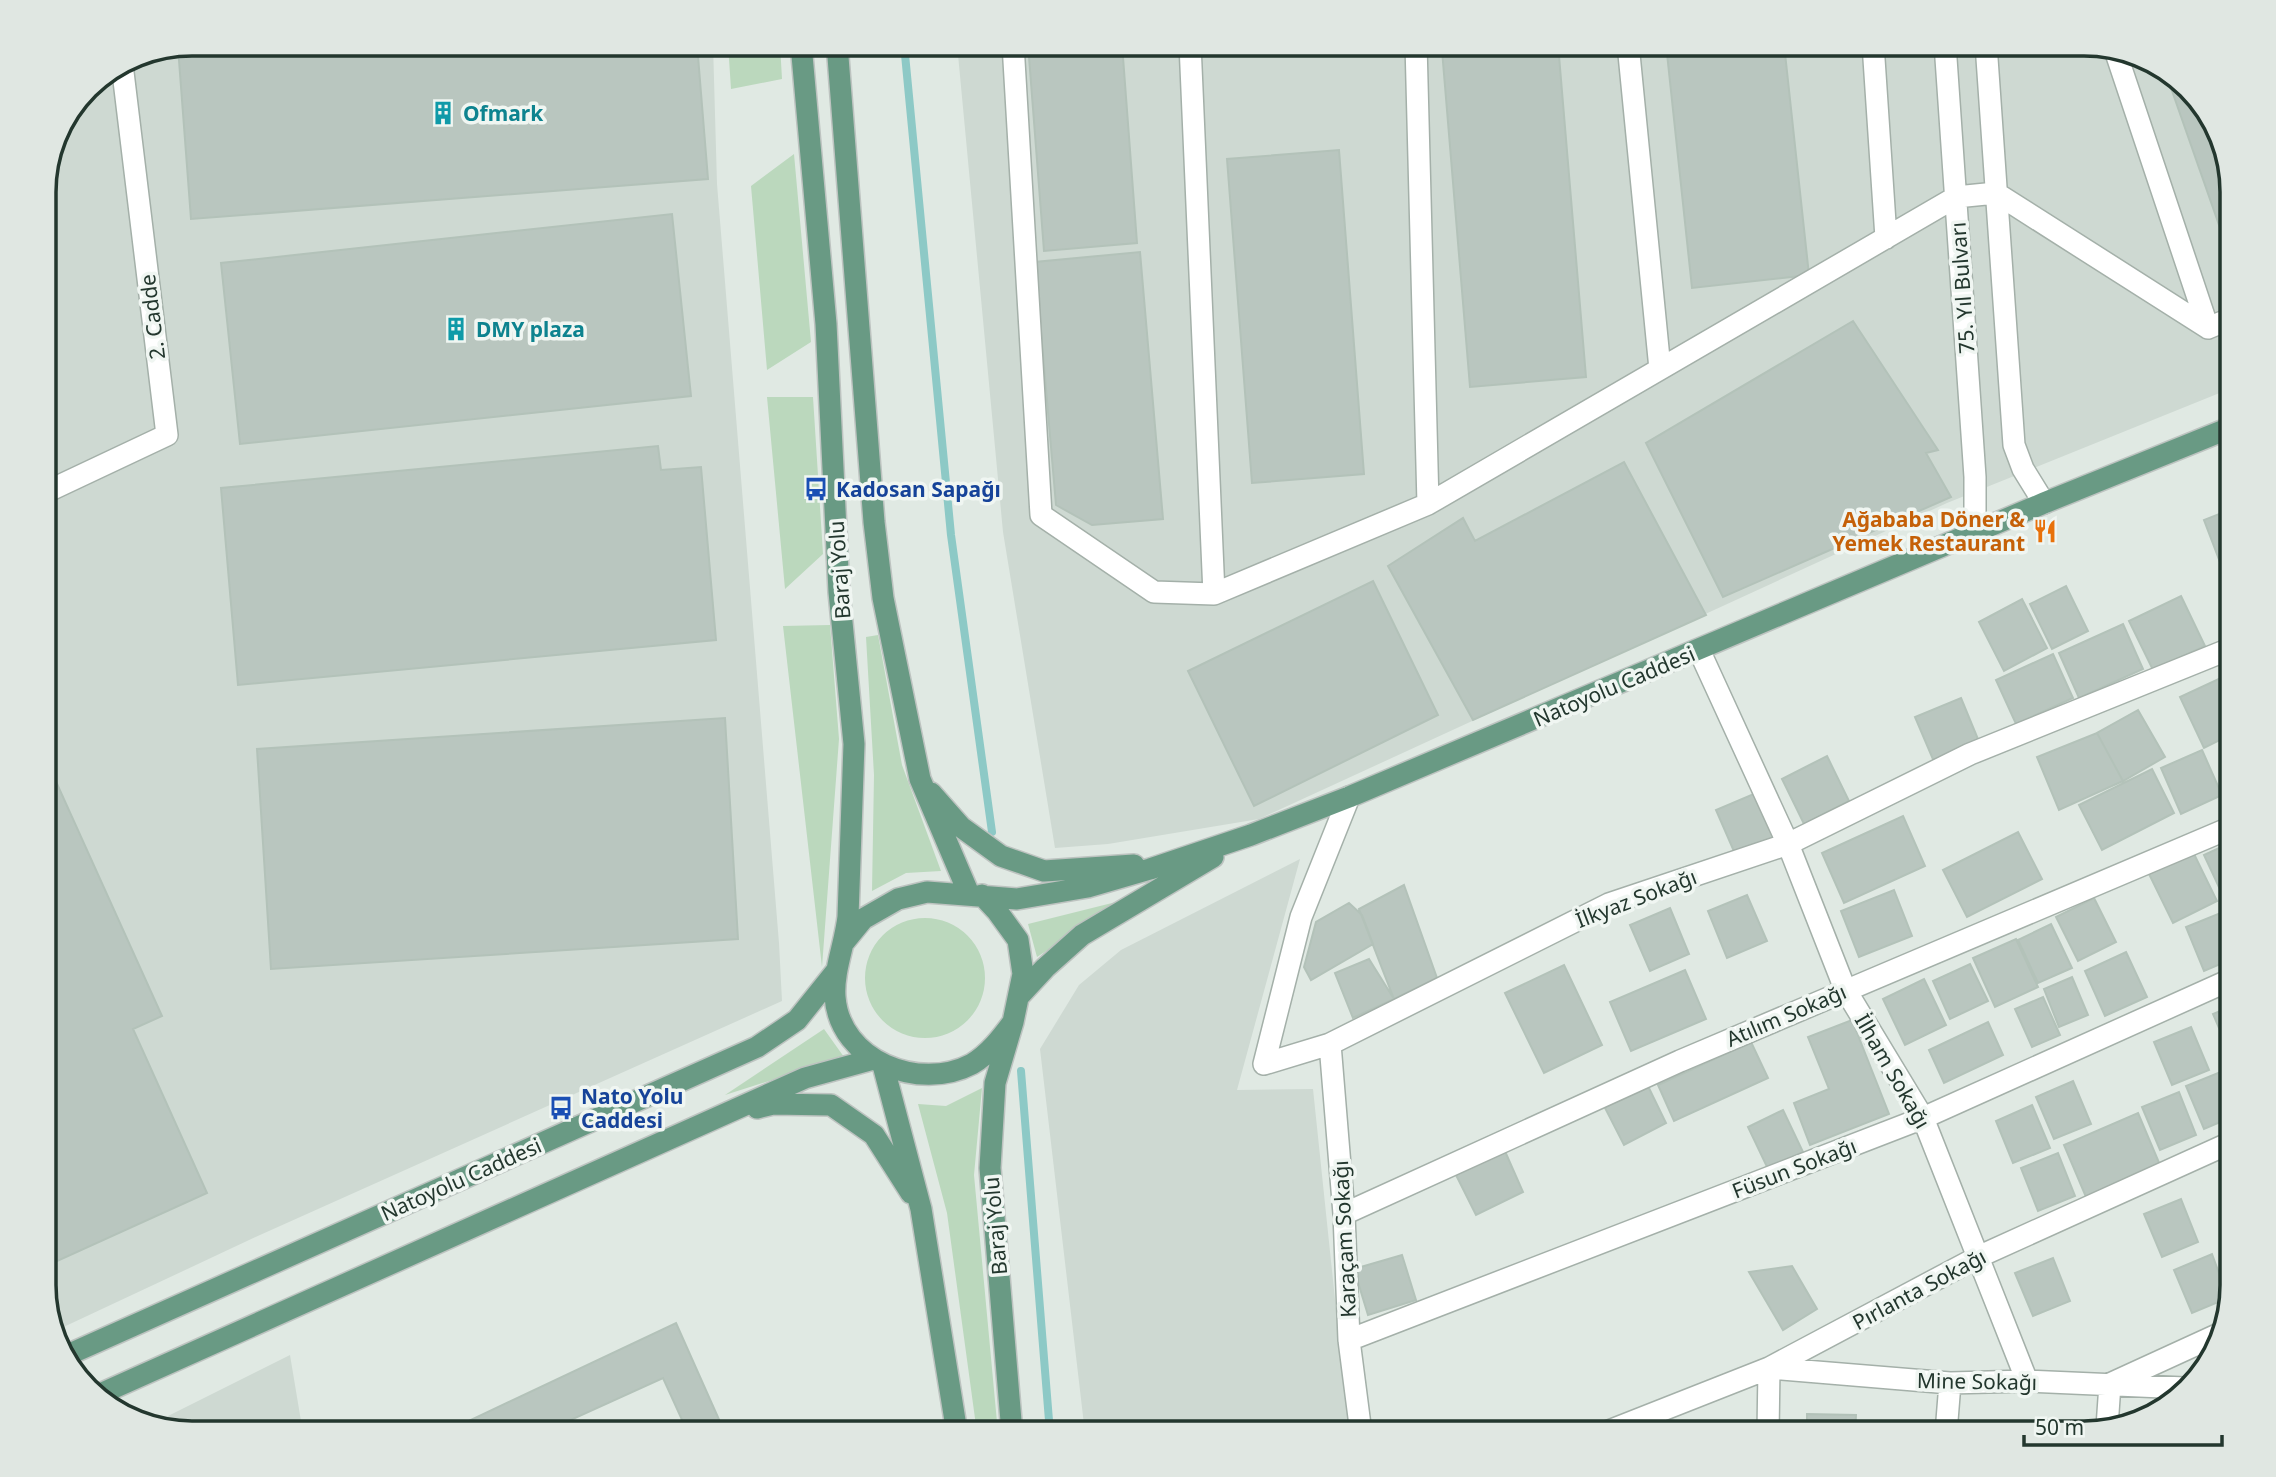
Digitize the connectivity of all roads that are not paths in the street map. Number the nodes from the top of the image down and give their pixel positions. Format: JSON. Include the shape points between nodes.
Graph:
{"nodes":[{"id":1,"x":802,"y":56,"type":"edge"},
{"id":2,"x":838,"y":56,"type":"edge"},
{"id":3,"x":1014,"y":56,"type":"edge"},
{"id":4,"x":1191,"y":56,"type":"edge"},
{"id":5,"x":1416,"y":56,"type":"edge"},
{"id":6,"x":1629,"y":56,"type":"edge"},
{"id":7,"x":1874,"y":56,"type":"edge"},
{"id":8,"x":1946,"y":56,"type":"edge"},
{"id":9,"x":1987,"y":56,"type":"edge"},
{"id":10,"x":2119,"y":61,"type":"edge"},
{"id":11,"x":123,"y":74,"type":"edge"},
{"id":12,"x":1996,"y":193,"type":"junction"},
{"id":13,"x":1956,"y":197,"type":"junction"},
{"id":14,"x":1886,"y":238,"type":"junction"},
{"id":15,"x":2220,"y":323,"type":"edge"},
{"id":16,"x":2208,"y":328,"type":"junction"},
{"id":17,"x":1660,"y":369,"type":"junction"},
{"id":18,"x":2220,"y":432,"type":"edge"},
{"id":19,"x":56,"y":487,"type":"edge"},
{"id":20,"x":1428,"y":503,"type":"junction"},
{"id":21,"x":2044,"y":503,"type":"junction"},
{"id":22,"x":1975,"y":533,"type":"junction"},
{"id":23,"x":1214,"y":594,"type":"junction"},
{"id":24,"x":1699,"y":650,"type":"junction"},
{"id":25,"x":2220,"y":654,"type":"edge"},
{"id":26,"x":920,"y":779,"type":"junction"},
{"id":27,"x":1349,"y":797,"type":"junction"},
{"id":28,"x":2220,"y":832,"type":"edge"},
{"id":29,"x":1251,"y":835,"type":"junction"},
{"id":30,"x":1788,"y":844,"type":"junction"},
{"id":31,"x":975,"y":895,"type":"junction"},
{"id":32,"x":845,"y":941,"type":"junction"},
{"id":33,"x":837,"y":970,"type":"junction"},
{"id":34,"x":2220,"y":984,"type":"edge"},
{"id":35,"x":1845,"y":989,"type":"junction"},
{"id":36,"x":1020,"y":995,"type":"junction"},
{"id":37,"x":1013,"y":1022,"type":"junction"},
{"id":38,"x":1330,"y":1044,"type":"junction"},
{"id":39,"x":879,"y":1062,"type":"junction"},
{"id":40,"x":713,"y":1118,"type":"junction"},
{"id":41,"x":1923,"y":1118,"type":"junction"},
{"id":42,"x":2220,"y":1147,"type":"edge"},
{"id":43,"x":921,"y":1209,"type":"junction"},
{"id":44,"x":1344,"y":1214,"type":"junction"},
{"id":45,"x":1978,"y":1257,"type":"junction"},
{"id":46,"x":2209,"y":1339,"type":"edge"},
{"id":47,"x":1349,"y":1340,"type":"junction"},
{"id":48,"x":74,"y":1352,"type":"edge"},
{"id":49,"x":1769,"y":1368,"type":"junction"},
{"id":50,"x":2027,"y":1381,"type":"junction"},
{"id":51,"x":1950,"y":1383,"type":"junction"},
{"id":52,"x":2110,"y":1384,"type":"junction"},
{"id":53,"x":2173,"y":1387,"type":"edge"},
{"id":54,"x":107,"y":1391,"type":"edge"},
{"id":55,"x":2108,"y":1419,"type":"edge"},
{"id":56,"x":955,"y":1421,"type":"edge"},
{"id":57,"x":1011,"y":1421,"type":"edge"},
{"id":58,"x":1359,"y":1421,"type":"edge"},
{"id":59,"x":1634,"y":1421,"type":"edge"},
{"id":60,"x":1768,"y":1421,"type":"edge"},
{"id":61,"x":1947,"y":1421,"type":"edge"}],
"edges":[{"from":1,"to":32,"type":"main road","name":"Baraj Yolu","via":[[826,324],[839,592],[855,744]]},
{"from":2,"to":26,"type":"main road","name":"Baraj Yolu","via":[[874,522],[883,598]]},
{"from":3,"to":23,"type":"street","via":[[1041,515],[1154,593]]},
{"from":4,"to":23,"type":"street"},
{"from":5,"to":20,"type":"street"},
{"from":6,"to":17,"type":"street"},
{"from":7,"to":14,"type":"street"},
{"from":8,"to":13,"type":"street","name":"75. Yıl Bulvarı"},
{"from":9,"to":12,"type":"street","name":"75. Yıl Bulvarı"},
{"from":10,"to":16,"type":"street"},
{"from":11,"to":19,"type":"street","name":"2. Cadde","via":[[167,435]]},
{"from":12,"to":13,"type":"street"},
{"from":12,"to":16,"type":"street"},
{"from":12,"to":21,"type":"street","name":"75. Yıl Bulvarı","via":[[2014,445]]},
{"from":13,"to":14,"type":"street"},
{"from":13,"to":22,"type":"street","name":"75. Yıl Bulvarı"},
{"from":14,"to":17,"type":"street"},
{"from":15,"to":16,"type":"street"},
{"from":17,"to":20,"type":"street"},
{"from":18,"to":21,"type":"main road","name":"Natoyolu Caddesi"},
{"from":20,"to":23,"type":"street"},
{"from":21,"to":22,"type":"main road","name":"Natoyolu Caddesi"},
{"from":22,"to":24,"type":"main road","name":"Natoyolu Caddesi"},
{"from":24,"to":27,"type":"main road","name":"Natoyolu Caddesi"},
{"from":24,"to":30,"type":"street","name":"İlham Sokağı"},
{"from":25,"to":30,"type":"street","name":"İlkyaz Sokağı","via":[[1970,754]]},
{"from":26,"to":29,"type":"main road","via":[[961,827],[1001,856],[1044,871],[1136,864]]},
{"from":26,"to":31,"type":"main road","name":"Baraj Yolu"},
{"from":27,"to":29,"type":"main road","name":"Natoyolu Caddesi"},
{"from":27,"to":38,"type":"street","name":"İlkyaz Sokağı","via":[[1301,917],[1264,1064]]},
{"from":28,"to":35,"type":"street","name":"Atılım Sokağı"},
{"from":29,"to":31,"type":"main road","name":"Natoyolu Caddesi","via":[[1088,887],[1017,899]]},
{"from":29,"to":36,"type":"main road","via":[[1082,935]]},
{"from":30,"to":35,"type":"street","name":"İlham Sokağı"},
{"from":30,"to":38,"type":"street","name":"İlkyaz Sokağı","via":[[1609,904]]},
{"from":31,"to":32,"type":"main road","via":[[927,892],[898,899],[863,919]]},
{"from":31,"to":36,"type":"main road","via":[[997,911],[1018,940],[1023,974]]},
{"from":32,"to":33,"type":"main road","name":"Baraj Yolu"},
{"from":33,"to":39,"type":"main road","via":[[835,998],[842,1026],[859,1049]]},
{"from":33,"to":48,"type":"main road","name":"Natoyolu Caddesi","via":[[797,1020],[757,1047]]},
{"from":34,"to":41,"type":"street","name":"Füsun Sokağı"},
{"from":35,"to":41,"type":"street","name":"İlham Sokağı"},
{"from":35,"to":44,"type":"street","name":"Atılım Sokağı"},
{"from":36,"to":37,"type":"main road"},
{"from":37,"to":39,"type":"main road","via":[[997,1044],[972,1064],[940,1074],[906,1072]]},
{"from":37,"to":57,"type":"main road","name":"Baraj Yolu","via":[[995,1083],[989,1168]]},
{"from":38,"to":44,"type":"street","name":"Karaçam Sokağı"},
{"from":39,"to":40,"type":"main road","via":[[805,1078]]},
{"from":39,"to":43,"type":"main road"},
{"from":40,"to":43,"type":"main road","via":[[774,1104],[831,1105],[874,1135]]},
{"from":40,"to":54,"type":"main road"},
{"from":41,"to":45,"type":"street","name":"İlham Sokağı"},
{"from":41,"to":47,"type":"street","name":"Füsun Sokağı"},
{"from":42,"to":45,"type":"street","name":"Pırlanta Sokağı"},
{"from":43,"to":56,"type":"main road"},
{"from":44,"to":47,"type":"street","name":"Karaçam Sokağı"},
{"from":45,"to":49,"type":"street","name":"Pırlanta Sokağı"},
{"from":45,"to":50,"type":"street","name":"İlham Sokağı"},
{"from":46,"to":52,"type":"street"},
{"from":47,"to":58,"type":"street","name":"Karaçam Sokağı"},
{"from":49,"to":51,"type":"street","name":"Mine Sokağı"},
{"from":49,"to":59,"type":"street","name":"Pırlanta Sokağı"},
{"from":49,"to":60,"type":"street"},
{"from":50,"to":51,"type":"street","name":"Mine Sokağı"},
{"from":50,"to":52,"type":"street","name":"Mine Sokağı"},
{"from":51,"to":61,"type":"street"},
{"from":52,"to":53,"type":"street","name":"Mine Sokağı"},
{"from":52,"to":55,"type":"street"}]}
